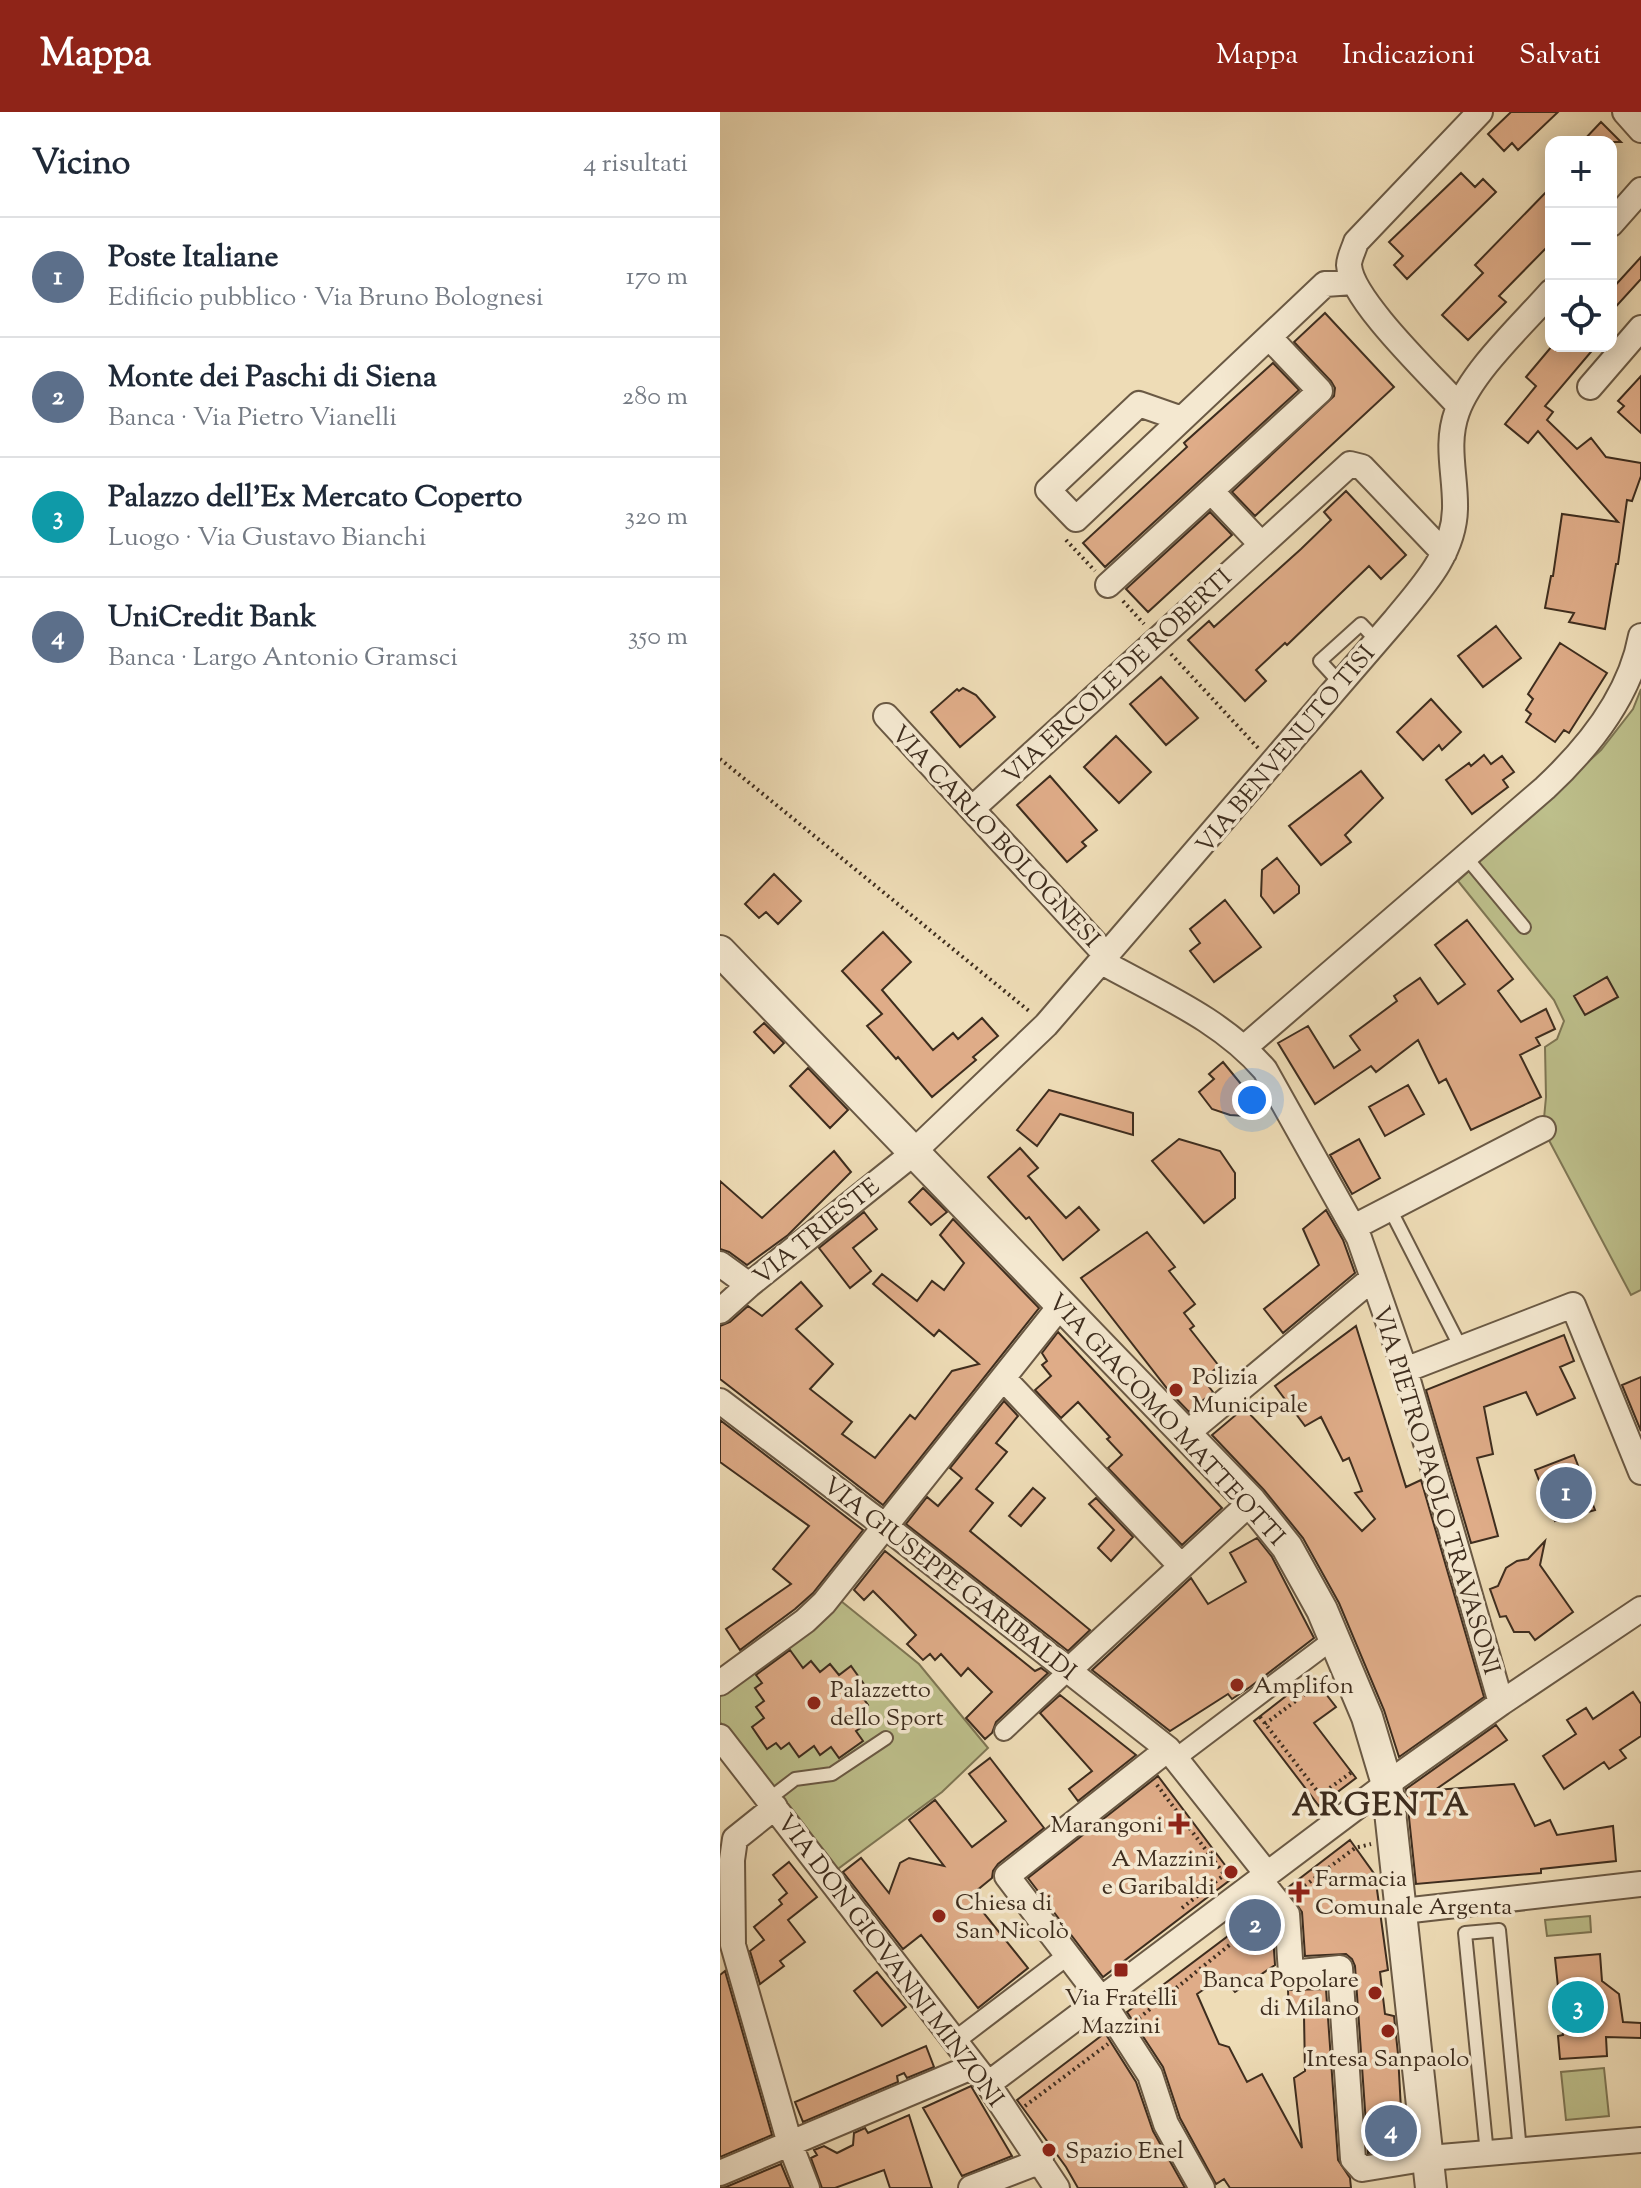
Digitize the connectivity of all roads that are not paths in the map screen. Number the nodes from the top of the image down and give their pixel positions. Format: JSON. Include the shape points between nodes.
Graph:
{"nodes":[{"id":1,"x":1480,"y":112,"type":"edge"},
{"id":2,"x":1625,"y":112,"type":"edge"},
{"id":3,"x":1641,"y":130,"type":"edge"},
{"id":4,"x":1641,"y":190,"type":"edge"},
{"id":5,"x":1617,"y":217,"type":"edge"},
{"id":6,"x":1353,"y":282,"type":"junction"},
{"id":7,"x":1545,"y":299,"type":"edge"},
{"id":8,"x":1641,"y":328,"type":"edge"},
{"id":9,"x":1269,"y":337,"type":"junction"},
{"id":10,"x":1590,"y":387,"type":"dead end"},
{"id":11,"x":1459,"y":406,"type":"junction"},
{"id":12,"x":1182,"y":419,"type":"junction"},
{"id":13,"x":1211,"y":491,"type":"junction"},
{"id":14,"x":1261,"y":544,"type":"junction"},
{"id":15,"x":1444,"y":553,"type":"junction"},
{"id":16,"x":1108,"y":585,"type":"dead end"},
{"id":17,"x":1641,"y":636,"type":"edge"},
{"id":18,"x":886,"y":716,"type":"dead end"},
{"id":19,"x":973,"y":808,"type":"junction"},
{"id":20,"x":1465,"y":856,"type":"junction"},
{"id":21,"x":1524,"y":927,"type":"dead end"},
{"id":22,"x":720,"y":951,"type":"edge"},
{"id":23,"x":1104,"y":959,"type":"junction"},
{"id":24,"x":1245,"y":1047,"type":"junction"},
{"id":25,"x":1543,"y":1129,"type":"dead end"},
{"id":26,"x":914,"y":1152,"type":"junction"},
{"id":27,"x":1390,"y":1209,"type":"junction"},
{"id":28,"x":1354,"y":1227,"type":"junction"},
{"id":29,"x":720,"y":1264,"type":"edge"},
{"id":30,"x":1373,"y":1278,"type":"junction"},
{"id":31,"x":749,"y":1285,"type":"junction"},
{"id":32,"x":1061,"y":1305,"type":"junction"},
{"id":33,"x":720,"y":1311,"type":"edge"},
{"id":34,"x":1461,"y":1348,"type":"junction"},
{"id":35,"x":1405,"y":1370,"type":"junction"},
{"id":36,"x":1003,"y":1378,"type":"junction"},
{"id":37,"x":720,"y":1401,"type":"edge"},
{"id":38,"x":1186,"y":1434,"type":"junction"},
{"id":39,"x":1641,"y":1472,"type":"edge"},
{"id":40,"x":1251,"y":1502,"type":"junction"},
{"id":41,"x":885,"y":1526,"type":"junction"},
{"id":42,"x":1181,"y":1566,"type":"junction"},
{"id":43,"x":1641,"y":1609,"type":"edge"},
{"id":44,"x":1335,"y":1638,"type":"junction"},
{"id":45,"x":1069,"y":1670,"type":"junction"},
{"id":46,"x":720,"y":1683,"type":"edge"},
{"id":47,"x":1501,"y":1703,"type":"junction"},
{"id":48,"x":1004,"y":1731,"type":"dead end"},
{"id":49,"x":720,"y":1737,"type":"edge"},
{"id":50,"x":886,"y":1738,"type":"dead end"},
{"id":51,"x":1172,"y":1754,"type":"junction"},
{"id":52,"x":1387,"y":1784,"type":"junction"},
{"id":53,"x":770,"y":1800,"type":"junction"},
{"id":54,"x":1263,"y":1877,"type":"junction"},
{"id":55,"x":1641,"y":1884,"type":"edge"},
{"id":56,"x":1403,"y":1911,"type":"junction"},
{"id":57,"x":1068,"y":1955,"type":"junction"},
{"id":58,"x":1101,"y":1999,"type":"junction"},
{"id":59,"x":955,"y":2041,"type":"junction"},
{"id":60,"x":981,"y":2075,"type":"junction"},
{"id":61,"x":1641,"y":2140,"type":"edge"},
{"id":62,"x":790,"y":2144,"type":"junction"},
{"id":63,"x":1520,"y":2151,"type":"junction"},
{"id":64,"x":1487,"y":2154,"type":"junction"},
{"id":65,"x":1041,"y":2161,"type":"junction"},
{"id":66,"x":720,"y":2173,"type":"edge"},
{"id":67,"x":1430,"y":2173,"type":"edge"},
{"id":68,"x":1362,"y":2179,"type":"edge"},
{"id":69,"x":807,"y":2188,"type":"edge"},
{"id":70,"x":971,"y":2188,"type":"edge"},
{"id":71,"x":1057,"y":2188,"type":"edge"},
{"id":72,"x":1202,"y":2188,"type":"edge"}],
"edges":[{"from":1,"to":6,"type":"street","via":[[1356,242],[1349,263]]},
{"from":2,"to":3,"type":"street"},
{"from":4,"to":5,"type":"street"},
{"from":6,"to":9,"type":"street","via":[[1325,284]]},
{"from":6,"to":11,"type":"street"},
{"from":7,"to":11,"type":"street","name":"VIA BENVENUTO TISI"},
{"from":8,"to":10,"type":"street"},
{"from":9,"to":12,"type":"street"},
{"from":9,"to":13,"type":"street","via":[[1320,391]]},
{"from":11,"to":15,"type":"street","name":"VIA BENVENUTO TISI","via":[[1450,450],[1455,509]]},
{"from":12,"to":12,"type":"street","via":[[1076,519],[1048,490],[1139,404]]},
{"from":13,"to":14,"type":"street"},
{"from":13,"to":16,"type":"street"},
{"from":14,"to":15,"type":"street","name":"VIA ERCOLE DE ROBERTI","via":[[1341,469],[1355,464]]},
{"from":14,"to":19,"type":"street","name":"VIA ERCOLE DE ROBERTI"},
{"from":15,"to":23,"type":"street","name":"VIA BENVENUTO TISI","via":[[1341,684]]},
{"from":17,"to":20,"type":"street","via":[[1630,677],[1575,760]]},
{"from":18,"to":19,"type":"street","name":"VIA CARLO BOLOGNESI"},
{"from":19,"to":23,"type":"street","name":"VIA CARLO BOLOGNESI"},
{"from":20,"to":21,"type":"lane"},
{"from":20,"to":24,"type":"street"},
{"from":22,"to":26,"type":"street","name":"VIA GIACOMO MATTEOTTI"},
{"from":23,"to":24,"type":"street","name":"VIA CARLO BOLOGNESI"},
{"from":23,"to":26,"type":"street","name":"VIA BENVENUTO TISI","via":[[1046,1025]]},
{"from":24,"to":28,"type":"street","name":"VIA PIETRO PAOLO TRAVASONI","via":[[1272,1082]]},
{"from":25,"to":27,"type":"street"},
{"from":26,"to":31,"type":"street","name":"VIA TRIESTE"},
{"from":26,"to":32,"type":"street","name":"VIA GIACOMO MATTEOTTI"},
{"from":27,"to":28,"type":"street"},
{"from":27,"to":34,"type":"lane"},
{"from":28,"to":30,"type":"street","name":"VIA PIETRO PAOLO TRAVASONI"},
{"from":29,"to":31,"type":"street"},
{"from":30,"to":35,"type":"street","name":"VIA PIETRO PAOLO TRAVASONI"},
{"from":30,"to":38,"type":"street"},
{"from":31,"to":33,"type":"street","name":"VIA TRIESTE"},
{"from":32,"to":36,"type":"street"},
{"from":32,"to":38,"type":"street","name":"VIA GIACOMO MATTEOTTI"},
{"from":34,"to":35,"type":"street"},
{"from":34,"to":39,"type":"street","via":[[1573,1305]]},
{"from":35,"to":47,"type":"street","name":"VIA PIETRO PAOLO TRAVASONI"},
{"from":36,"to":41,"type":"street"},
{"from":36,"to":42,"type":"street"},
{"from":37,"to":41,"type":"street","name":"VIA GIUSEPPE GARIBALDI"},
{"from":38,"to":40,"type":"street","name":"VIA GIACOMO MATTEOTTI"},
{"from":40,"to":42,"type":"street"},
{"from":40,"to":44,"type":"street","name":"VIA GIACOMO MATTEOTTI","via":[[1298,1566]]},
{"from":41,"to":45,"type":"street","name":"VIA GIUSEPPE GARIBALDI"},
{"from":41,"to":46,"type":"street","via":[[824,1603]]},
{"from":42,"to":45,"type":"street"},
{"from":43,"to":47,"type":"street"},
{"from":44,"to":51,"type":"street"},
{"from":44,"to":52,"type":"street","name":"VIA GIACOMO MATTEOTTI"},
{"from":45,"to":48,"type":"street"},
{"from":45,"to":51,"type":"street","name":"VIA GIUSEPPE GARIBALDI"},
{"from":47,"to":52,"type":"street"},
{"from":49,"to":53,"type":"street","name":"VIA DON GIOVANNI MINZONI"},
{"from":50,"to":53,"type":"lane","via":[[832,1774],[795,1779]]},
{"from":51,"to":54,"type":"street","name":"VIA GIUSEPPE GARIBALDI"},
{"from":51,"to":57,"type":"street","via":[[1144,1768],[1007,1876]]},
{"from":52,"to":54,"type":"street"},
{"from":52,"to":56,"type":"street","name":"VIA GIACOMO MATTEOTTI"},
{"from":53,"to":59,"type":"street","name":"VIA DON GIOVANNI MINZONI"},
{"from":53,"to":62,"type":"street","via":[[735,1839],[733,1945]]},
{"from":54,"to":58,"type":"street"},
{"from":54,"to":68,"type":"street","name":"VIA GIUSEPPE GARIBALDI","via":[[1287,1914],[1291,1973],[1340,1968],[1353,2159]]},
{"from":55,"to":56,"type":"street"},
{"from":56,"to":67,"type":"street","name":"VIA GIACOMO MATTEOTTI"},
{"from":57,"to":58,"type":"street"},
{"from":57,"to":59,"type":"street"},
{"from":58,"to":60,"type":"street"},
{"from":58,"to":72,"type":"street","via":[[1150,2075],[1166,2124]]},
{"from":59,"to":60,"type":"street","name":"VIA DON GIOVANNI MINZONI"},
{"from":60,"to":62,"type":"street"},
{"from":60,"to":65,"type":"street","name":"VIA DON GIOVANNI MINZONI"},
{"from":61,"to":63,"type":"street"},
{"from":62,"to":66,"type":"street"},
{"from":62,"to":69,"type":"street"},
{"from":63,"to":64,"type":"street"},
{"from":63,"to":64,"type":"lane","via":[[1499,1930],[1465,1933]]},
{"from":64,"to":67,"type":"street"},
{"from":65,"to":70,"type":"street"},
{"from":65,"to":71,"type":"street","name":"VIA DON GIOVANNI MINZONI"},
{"from":67,"to":68,"type":"street"}]}
